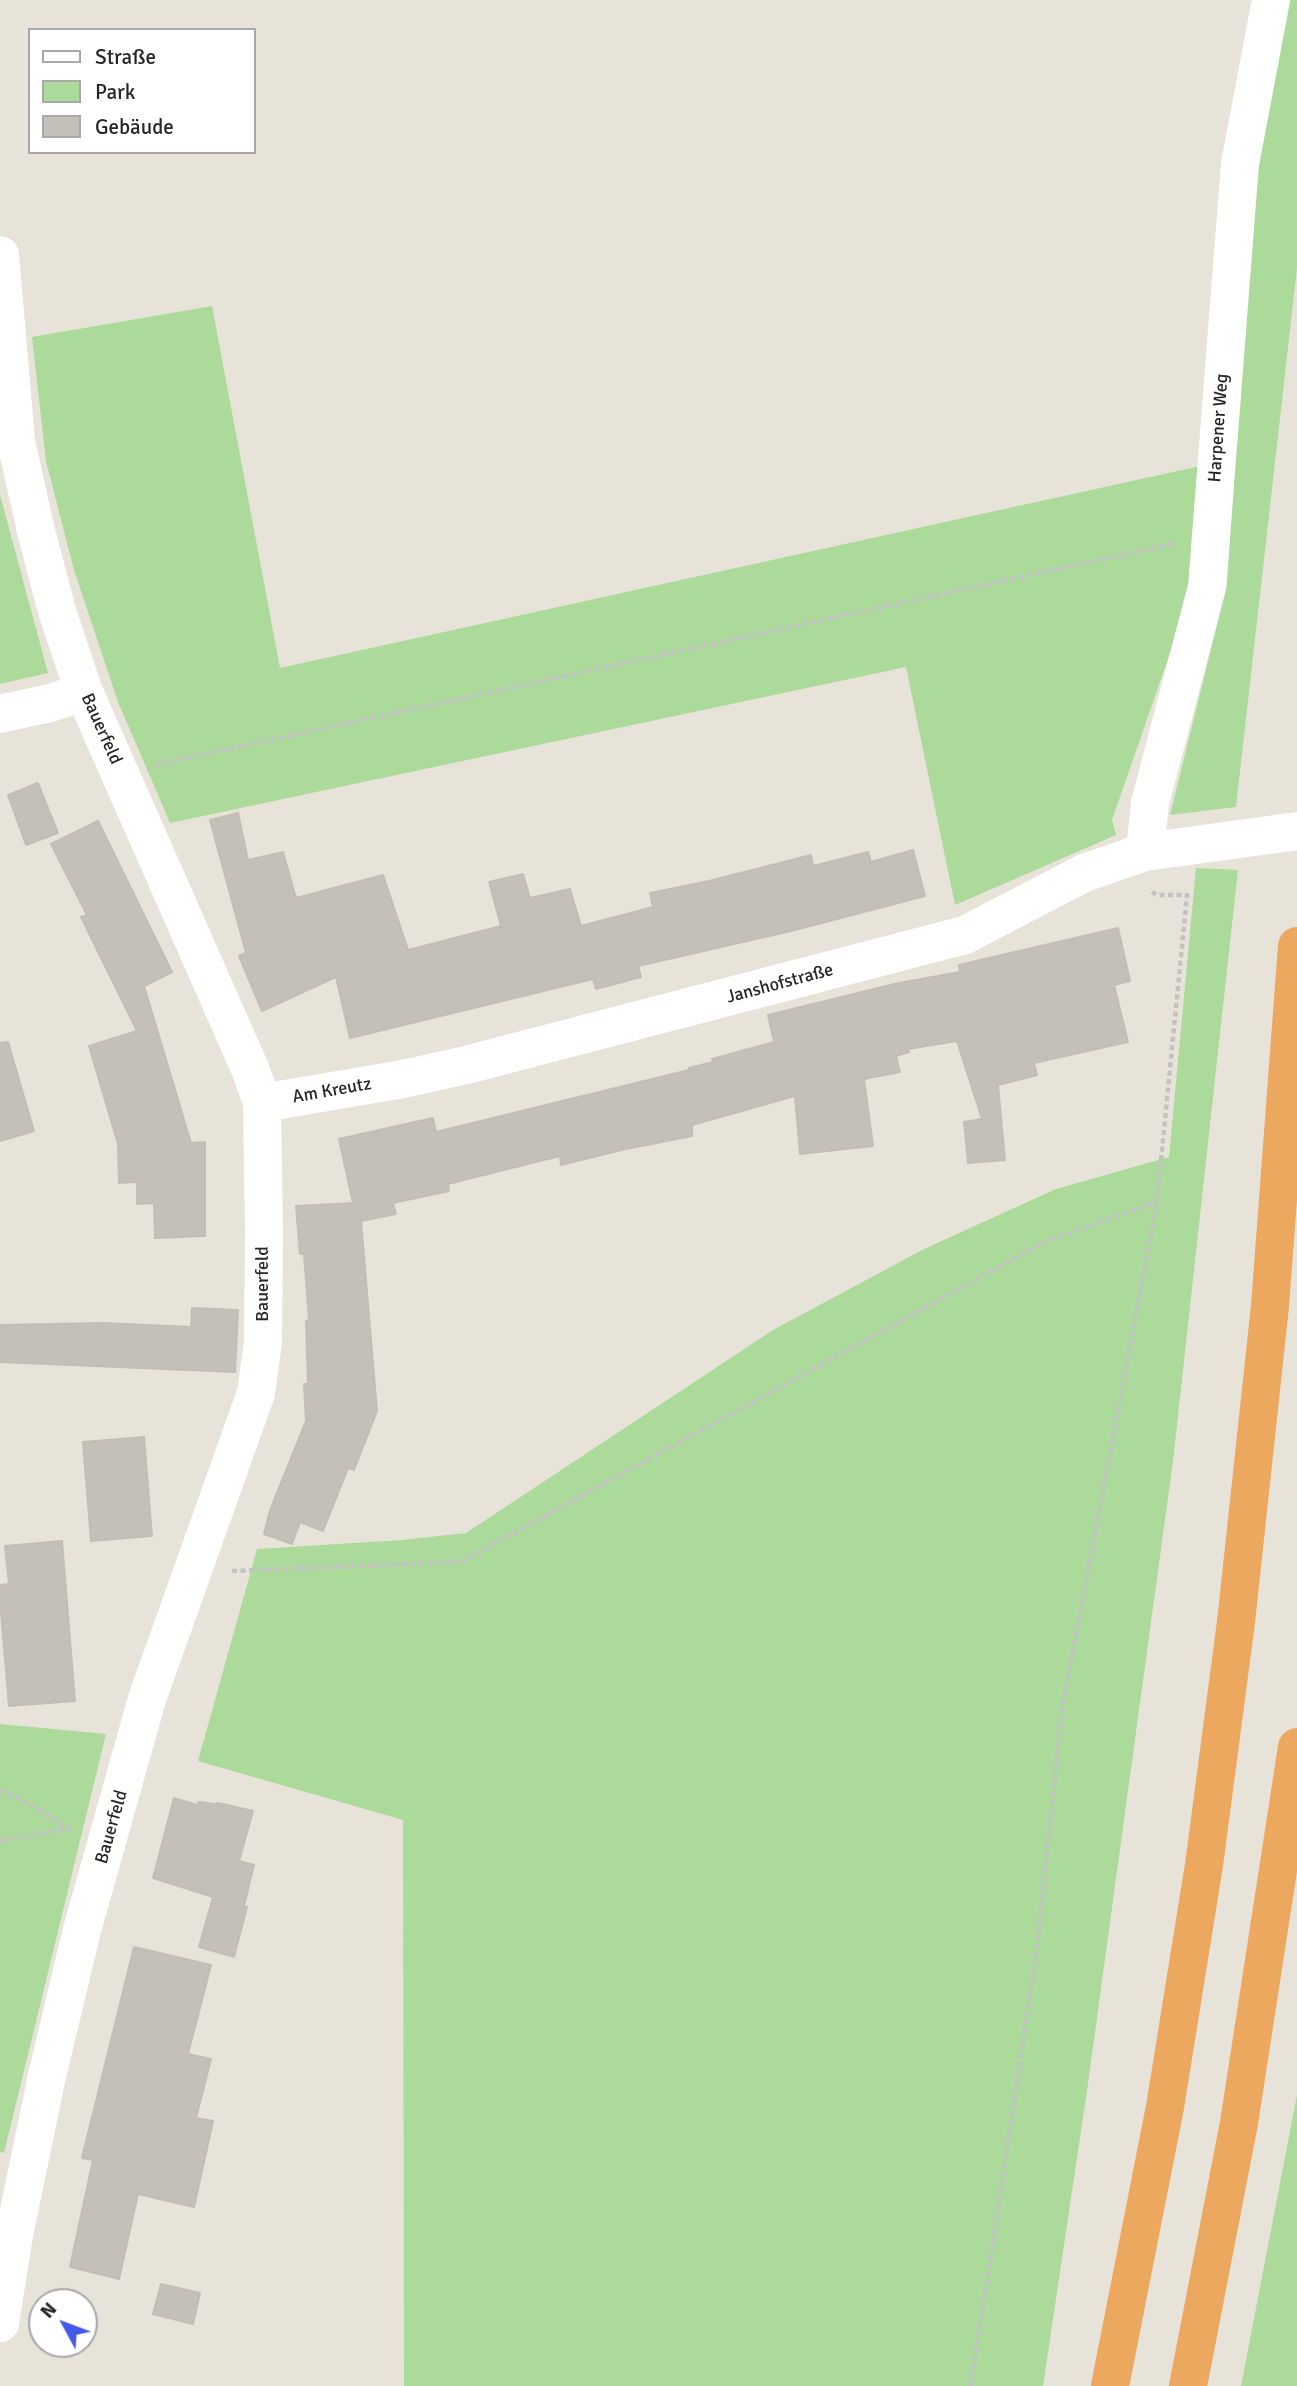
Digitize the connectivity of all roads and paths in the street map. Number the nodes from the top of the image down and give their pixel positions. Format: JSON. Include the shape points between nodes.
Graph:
{"nodes":[{"id":1,"x":1271,"y":0,"type":"edge"},
{"id":2,"x":0,"y":255,"type":"edge"},
{"id":3,"x":1174,"y":544,"type":"dead end"},
{"id":4,"x":84,"y":692,"type":"junction"},
{"id":5,"x":0,"y":714,"type":"edge"},
{"id":6,"x":120,"y":772,"type":"junction"},
{"id":7,"x":1297,"y":831,"type":"edge"},
{"id":8,"x":1145,"y":852,"type":"junction"},
{"id":9,"x":1187,"y":895,"type":"dead end"},
{"id":10,"x":1297,"y":946,"type":"edge"},
{"id":11,"x":402,"y":1079,"type":"joint"},
{"id":12,"x":262,"y":1103,"type":"junction"},
{"id":13,"x":1157,"y":1202,"type":"junction"},
{"id":14,"x":192,"y":1572,"type":"junction"},
{"id":15,"x":1297,"y":1746,"type":"edge"},
{"id":16,"x":0,"y":1790,"type":"edge"},
{"id":17,"x":112,"y":1827,"type":"junction"},
{"id":18,"x":67,"y":1828,"type":"junction"},
{"id":19,"x":0,"y":1841,"type":"edge"},
{"id":20,"x":0,"y":2323,"type":"edge"},
{"id":21,"x":971,"y":2386,"type":"edge"},
{"id":22,"x":1110,"y":2386,"type":"edge"},
{"id":23,"x":1188,"y":2386,"type":"edge"}],
"edges":[{"from":1,"to":8,"type":"street","name":"Harpener Weg","via":[[1240,164],[1207,587],[1150,803]]},
{"from":2,"to":4,"type":"street","name":"Bauerfeld","via":[[24,485]]},
{"from":3,"to":6,"type":"path"},
{"from":4,"to":5,"type":"street"},
{"from":4,"to":6,"type":"street","name":"Bauerfeld"},
{"from":6,"to":12,"type":"street","name":"Bauerfeld"},
{"from":7,"to":8,"type":"street","name":"Janshofstraße"},
{"from":8,"to":11,"type":"street","name":"Janshofstraße","via":[[1084,873],[965,935]]},
{"from":9,"to":13,"type":"path"},
{"from":10,"to":22,"type":"highway","via":[[1270,1306],[1236,1622],[1204,1865],[1167,2093]]},
{"from":11,"to":12,"type":"street","name":"Am Kreutz"},
{"from":12,"to":14,"type":"street","name":"Bauerfeld","via":[[260,1375],[250,1415]]},
{"from":13,"to":14,"type":"path","via":[[1043,1243],[461,1562]]},
{"from":13,"to":21,"type":"path","via":[[1062,1710],[1036,1957]]},
{"from":14,"to":17,"type":"street","name":"Bauerfeld","via":[[147,1699]]},
{"from":15,"to":23,"type":"highway","via":[[1239,2123]]},
{"from":16,"to":18,"type":"path"},
{"from":17,"to":18,"type":"path"},
{"from":17,"to":20,"type":"street","name":"Bauerfeld","via":[[47,2076]]},
{"from":18,"to":19,"type":"path"}]}
